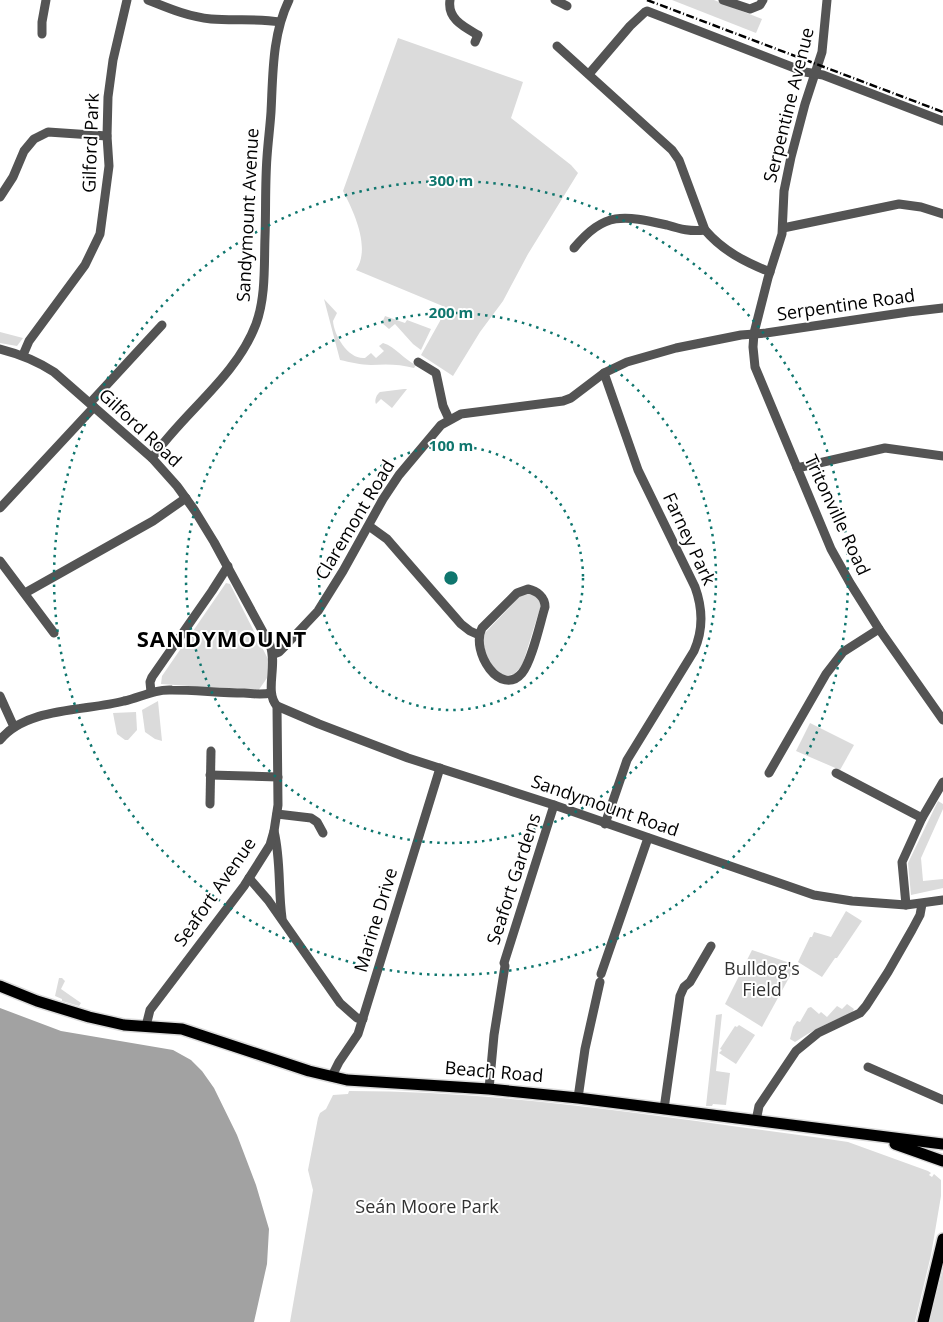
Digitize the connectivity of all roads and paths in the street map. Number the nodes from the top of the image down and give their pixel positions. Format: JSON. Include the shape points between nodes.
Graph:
{"nodes":[{"id":1,"x":46,"y":0,"type":"edge"},
{"id":2,"x":128,"y":0,"type":"edge"},
{"id":3,"x":148,"y":0,"type":"edge"},
{"id":4,"x":288,"y":0,"type":"edge"},
{"id":5,"x":450,"y":0,"type":"edge"},
{"id":6,"x":555,"y":0,"type":"edge"},
{"id":7,"x":723,"y":0,"type":"edge"},
{"id":8,"x":764,"y":0,"type":"edge"},
{"id":9,"x":827,"y":0,"type":"edge"},
{"id":10,"x":567,"y":6,"type":"dead end"},
{"id":11,"x":280,"y":22,"type":"junction"},
{"id":12,"x":42,"y":34,"type":"dead end"},
{"id":13,"x":475,"y":42,"type":"dead end"},
{"id":14,"x":557,"y":46,"type":"dead end"},
{"id":15,"x":589,"y":74,"type":"junction"},
{"id":16,"x":814,"y":74,"type":"junction"},
{"id":17,"x":943,"y":121,"type":"edge"},
{"id":18,"x":107,"y":136,"type":"junction"},
{"id":19,"x":0,"y":196,"type":"edge"},
{"id":20,"x":943,"y":214,"type":"edge"},
{"id":21,"x":783,"y":228,"type":"junction"},
{"id":22,"x":705,"y":230,"type":"junction"},
{"id":23,"x":574,"y":248,"type":"dead end"},
{"id":24,"x":770,"y":272,"type":"junction"},
{"id":25,"x":943,"y":308,"type":"edge"},
{"id":26,"x":162,"y":325,"type":"dead end"},
{"id":27,"x":754,"y":333,"type":"junction"},
{"id":28,"x":0,"y":350,"type":"edge"},
{"id":29,"x":24,"y":355,"type":"junction"},
{"id":30,"x":418,"y":362,"type":"dead end"},
{"id":31,"x":604,"y":373,"type":"junction"},
{"id":32,"x":92,"y":405,"type":"junction"},
{"id":33,"x":449,"y":419,"type":"junction"},
{"id":34,"x":943,"y":456,"type":"edge"},
{"id":35,"x":152,"y":458,"type":"junction"},
{"id":36,"x":796,"y":468,"type":"junction"},
{"id":37,"x":186,"y":498,"type":"junction"},
{"id":38,"x":0,"y":508,"type":"edge"},
{"id":39,"x":369,"y":526,"type":"junction"},
{"id":40,"x":0,"y":561,"type":"edge"},
{"id":41,"x":228,"y":566,"type":"junction"},
{"id":42,"x":25,"y":593,"type":"junction"},
{"id":43,"x":879,"y":629,"type":"junction"},
{"id":44,"x":54,"y":633,"type":"dead end"},
{"id":45,"x":478,"y":634,"type":"junction"},
{"id":46,"x":274,"y":654,"type":"junction"},
{"id":47,"x":151,"y":692,"type":"junction"},
{"id":48,"x":271,"y":693,"type":"junction"},
{"id":49,"x":0,"y":696,"type":"edge"},
{"id":50,"x":278,"y":706,"type":"junction"},
{"id":51,"x":943,"y":720,"type":"edge"},
{"id":52,"x":14,"y":727,"type":"junction"},
{"id":53,"x":0,"y":740,"type":"edge"},
{"id":54,"x":211,"y":751,"type":"dead end"},
{"id":55,"x":440,"y":768,"type":"junction"},
{"id":56,"x":769,"y":773,"type":"dead end"},
{"id":57,"x":836,"y":773,"type":"dead end"},
{"id":58,"x":210,"y":775,"type":"junction"},
{"id":59,"x":278,"y":777,"type":"junction"},
{"id":60,"x":943,"y":782,"type":"edge"},
{"id":61,"x":210,"y":804,"type":"dead end"},
{"id":62,"x":554,"y":805,"type":"junction"},
{"id":63,"x":277,"y":814,"type":"junction"},
{"id":64,"x":922,"y":818,"type":"junction"},
{"id":65,"x":604,"y":824,"type":"junction"},
{"id":66,"x":274,"y":831,"type":"junction"},
{"id":67,"x":323,"y":833,"type":"dead end"},
{"id":68,"x":648,"y":838,"type":"junction"},
{"id":69,"x":249,"y":878,"type":"junction"},
{"id":70,"x":943,"y":900,"type":"edge"},
{"id":71,"x":922,"y":904,"type":"junction"},
{"id":72,"x":906,"y":905,"type":"junction"},
{"id":73,"x":282,"y":919,"type":"junction"},
{"id":74,"x":711,"y":946,"type":"dead end"},
{"id":75,"x":0,"y":986,"type":"edge"},
{"id":76,"x":363,"y":1019,"type":"junction"},
{"id":77,"x":146,"y":1026,"type":"junction"},
{"id":78,"x":868,"y":1067,"type":"dead end"},
{"id":79,"x":332,"y":1076,"type":"junction"},
{"id":80,"x":489,"y":1089,"type":"junction"},
{"id":81,"x":578,"y":1098,"type":"junction"},
{"id":82,"x":943,"y":1100,"type":"edge"},
{"id":83,"x":664,"y":1109,"type":"junction"},
{"id":84,"x":756,"y":1121,"type":"junction"},
{"id":85,"x":845,"y":1131,"type":"junction"},
{"id":86,"x":943,"y":1144,"type":"edge"},
{"id":87,"x":943,"y":1161,"type":"edge"},
{"id":88,"x":943,"y":1239,"type":"edge"},
{"id":89,"x":923,"y":1322,"type":"edge"}],
"edges":[{"from":1,"to":12,"type":"street"},
{"from":2,"to":18,"type":"street","name":"Gilford Park","via":[[113,60]]},
{"from":3,"to":11,"type":"street","via":[[212,19]]},
{"from":4,"to":11,"type":"street","name":"Sandymount Avenue"},
{"from":5,"to":13,"type":"street","via":[[456,22],[478,35]]},
{"from":6,"to":10,"type":"street"},
{"from":7,"to":8,"type":"street","via":[[750,9]]},
{"from":9,"to":16,"type":"street","name":"Serpentine Avenue","via":[[823,47]]},
{"from":11,"to":35,"type":"street","name":"Sandymount Avenue","via":[[274,60],[265,255],[258,317],[229,371]]},
{"from":14,"to":15,"type":"street"},
{"from":15,"to":16,"type":"street","via":[[647,11]]},
{"from":15,"to":22,"type":"street","via":[[672,150],[679,160]]},
{"from":16,"to":17,"type":"street"},
{"from":16,"to":21,"type":"street","name":"Serpentine Avenue","via":[[790,157],[784,191]]},
{"from":18,"to":19,"type":"street","via":[[48,132],[34,139]]},
{"from":18,"to":29,"type":"street","name":"Gilford Park","via":[[108,174],[100,234],[86,265],[29,341]]},
{"from":20,"to":21,"type":"street","via":[[898,204]]},
{"from":21,"to":24,"type":"street","name":"Serpentine Avenue"},
{"from":22,"to":23,"type":"street","via":[[692,232],[642,219],[615,218],[598,225]]},
{"from":22,"to":24,"type":"street","via":[[734,256]]},
{"from":24,"to":27,"type":"street","name":"Serpentine Avenue"},
{"from":25,"to":27,"type":"street","name":"Serpentine Road"},
{"from":26,"to":32,"type":"street"},
{"from":27,"to":31,"type":"street","name":"Claremont Road","via":[[646,356]]},
{"from":27,"to":36,"type":"street","name":"Tritonville Road","via":[[755,367]]},
{"from":28,"to":29,"type":"street","name":"Gilford Road"},
{"from":29,"to":32,"type":"street","name":"Gilford Road","via":[[54,372]]},
{"from":30,"to":33,"type":"street","via":[[436,373]]},
{"from":31,"to":33,"type":"street","name":"Claremont Road","via":[[563,402],[460,414]]},
{"from":31,"to":65,"type":"street","name":"Farney Park","via":[[638,470],[692,580],[701,618],[700,636],[694,651],[627,760]]},
{"from":32,"to":35,"type":"street","name":"Gilford Road"},
{"from":32,"to":38,"type":"street"},
{"from":33,"to":39,"type":"street","name":"Claremont Road","via":[[437,428],[400,475]]},
{"from":34,"to":36,"type":"street","via":[[886,448]]},
{"from":35,"to":37,"type":"street","name":"Gilford Road"},
{"from":36,"to":43,"type":"street","name":"Tritonville Road","via":[[831,549]]},
{"from":37,"to":41,"type":"street","name":"Gilford Road"},
{"from":37,"to":42,"type":"street","via":[[153,521]]},
{"from":39,"to":45,"type":"street","via":[[387,539],[461,624]]},
{"from":39,"to":46,"type":"street","name":"Claremont Road","via":[[318,611]]},
{"from":40,"to":42,"type":"street"},
{"from":41,"to":46,"type":"street","name":"Gilford Road"},
{"from":41,"to":47,"type":"street","via":[[152,677]]},
{"from":42,"to":44,"type":"street"},
{"from":43,"to":51,"type":"street","name":"Tritonville Road"},
{"from":43,"to":56,"type":"street","via":[[843,652],[826,674]]},
{"from":45,"to":45,"type":"street","via":[[479,649],[495,676],[502,679],[518,676],[529,659],[545,607],[544,600],[532,590],[520,591]]},
{"from":46,"to":48,"type":"street"},
{"from":47,"to":48,"type":"street","via":[[170,689]]},
{"from":47,"to":52,"type":"street","via":[[123,702],[44,716]]},
{"from":48,"to":50,"type":"street"},
{"from":49,"to":52,"type":"street"},
{"from":50,"to":55,"type":"street","name":"Sandymount Road"},
{"from":50,"to":59,"type":"street","name":"Seafort Avenue"},
{"from":52,"to":53,"type":"street"},
{"from":54,"to":58,"type":"street"},
{"from":55,"to":62,"type":"street","name":"Sandymount Road"},
{"from":55,"to":76,"type":"street","name":"Marine Drive"},
{"from":57,"to":64,"type":"street"},
{"from":58,"to":59,"type":"street"},
{"from":58,"to":61,"type":"street"},
{"from":59,"to":63,"type":"street","name":"Seafort Avenue"},
{"from":60,"to":64,"type":"street"},
{"from":62,"to":65,"type":"street","name":"Sandymount Road"},
{"from":62,"to":80,"type":"street","name":"Seafort Gardens","via":[[504,964]]},
{"from":63,"to":66,"type":"street","name":"Seafort Avenue"},
{"from":63,"to":67,"type":"street","via":[[311,818]]},
{"from":64,"to":72,"type":"street","via":[[902,862]]},
{"from":65,"to":68,"type":"street","name":"Sandymount Road"},
{"from":66,"to":69,"type":"street","name":"Seafort Avenue","via":[[270,845]]},
{"from":66,"to":73,"type":"street"},
{"from":68,"to":72,"type":"street","name":"Sandymount Road","via":[[814,895]]},
{"from":68,"to":81,"type":"street","via":[[600,978]]},
{"from":69,"to":73,"type":"street"},
{"from":69,"to":77,"type":"street","name":"Seafort Avenue","via":[[150,1010]]},
{"from":70,"to":71,"type":"street","name":"Sandymount Road"},
{"from":71,"to":72,"type":"street","name":"Sandymount Road"},
{"from":71,"to":84,"type":"street","via":[[907,939],[866,1006],[852,1018],[818,1033],[796,1051],[759,1106]]},
{"from":73,"to":76,"type":"street","via":[[340,1003],[356,1018]]},
{"from":74,"to":83,"type":"street","via":[[680,996]]},
{"from":75,"to":77,"type":"main road","name":"Beach Road","via":[[89,1018]]},
{"from":76,"to":79,"type":"street","name":"Marine Drive","via":[[358,1034]]},
{"from":77,"to":79,"type":"main road","name":"Beach Road","via":[[182,1029]]},
{"from":78,"to":82,"type":"street"},
{"from":79,"to":80,"type":"main road","name":"Beach Road","via":[[359,1082]]},
{"from":80,"to":81,"type":"main road","name":"Beach Road"},
{"from":81,"to":83,"type":"main road","name":"Beach Road"},
{"from":83,"to":84,"type":"main road","name":"Beach Road"},
{"from":84,"to":85,"type":"main road","name":"Beach Road"},
{"from":85,"to":86,"type":"main road","name":"Beach Road"},
{"from":85,"to":87,"type":"main road","name":"Beach Road","via":[[906,1147]]},
{"from":88,"to":89,"type":"main road"}]}
